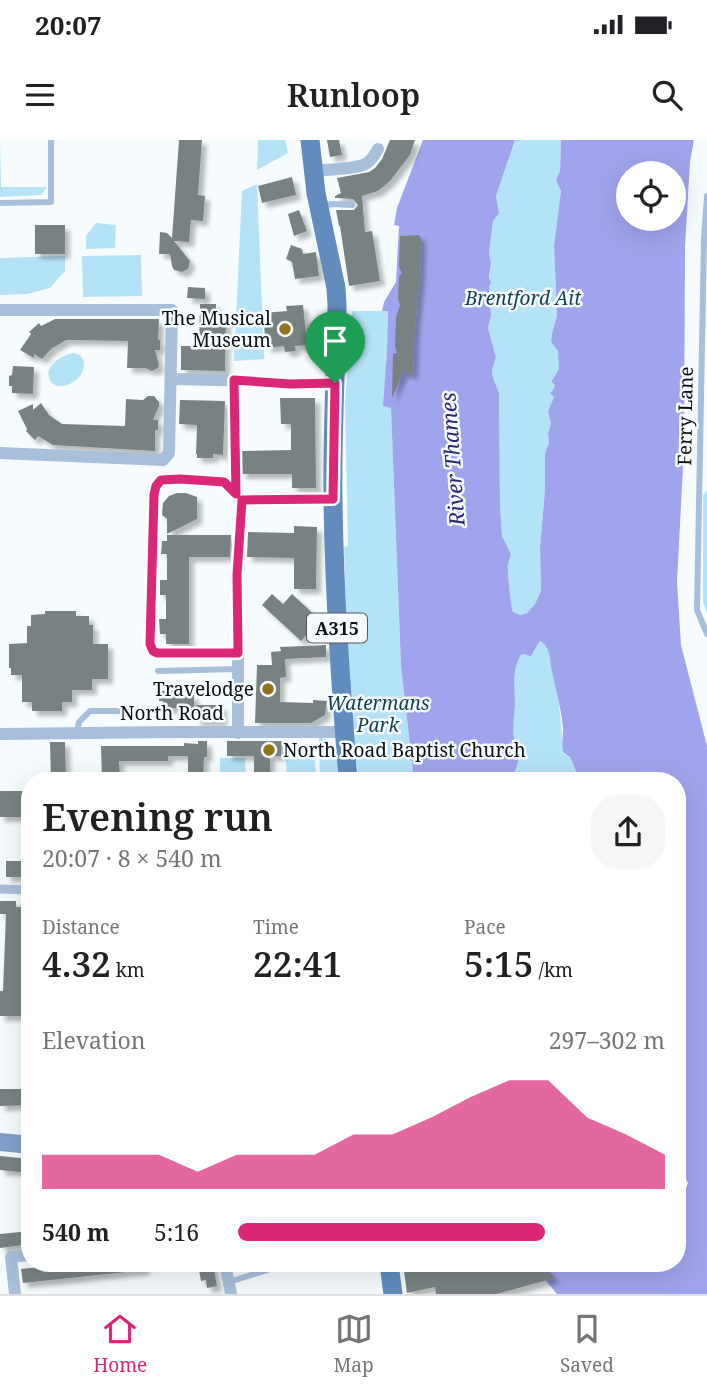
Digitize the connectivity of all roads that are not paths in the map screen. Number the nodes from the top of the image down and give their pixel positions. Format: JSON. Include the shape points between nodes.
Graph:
{"nodes":[{"id":1,"x":51,"y":140,"type":"edge"},
{"id":2,"x":310,"y":140,"type":"edge"},
{"id":3,"x":378,"y":149,"type":"dead end"},
{"id":4,"x":313,"y":171,"type":"junction"},
{"id":5,"x":707,"y":196,"type":"edge"},
{"id":6,"x":317,"y":199,"type":"junction"},
{"id":7,"x":0,"y":203,"type":"edge"},
{"id":8,"x":352,"y":205,"type":"dead end"},
{"id":9,"x":0,"y":310,"type":"edge"},
{"id":10,"x":171,"y":379,"type":"junction"},
{"id":11,"x":234,"y":380,"type":"junction"},
{"id":12,"x":263,"y":381,"type":"joint"},
{"id":13,"x":335,"y":383,"type":"junction"},
{"id":14,"x":0,"y":453,"type":"edge"},
{"id":15,"x":239,"y":497,"type":"junction"},
{"id":16,"x":333,"y":499,"type":"junction"},
{"id":17,"x":707,"y":634,"type":"edge"},
{"id":18,"x":238,"y":653,"type":"junction"},
{"id":19,"x":238,"y":669,"type":"junction"},
{"id":20,"x":158,"y":671,"type":"dead end"},
{"id":21,"x":120,"y":711,"type":"dead end"},
{"id":22,"x":344,"y":732,"type":"junction"},
{"id":23,"x":77,"y":733,"type":"junction"},
{"id":24,"x":238,"y":733,"type":"junction"},
{"id":25,"x":0,"y":734,"type":"edge"},
{"id":26,"x":347,"y":772,"type":"edge"},
{"id":27,"x":0,"y":889,"type":"edge"},
{"id":28,"x":21,"y":890,"type":"edge"},
{"id":29,"x":0,"y":1142,"type":"edge"},
{"id":30,"x":21,"y":1144,"type":"edge"},
{"id":31,"x":21,"y":1256,"type":"edge"},
{"id":32,"x":267,"y":1272,"type":"edge"},
{"id":33,"x":390,"y":1272,"type":"edge"},
{"id":34,"x":230,"y":1288,"type":"edge"},
{"id":35,"x":15,"y":1294,"type":"edge"},
{"id":36,"x":393,"y":1294,"type":"edge"}],
"edges":[{"from":1,"to":7,"type":"lane","via":[[51,202]]},
{"from":2,"to":4,"type":"main road","number":"A315"},
{"from":3,"to":4,"type":"street","via":[[366,165]]},
{"from":4,"to":6,"type":"main road","number":"A315"},
{"from":5,"to":17,"type":"lane","name":"Ferry Lane","via":[[697,610]]},
{"from":6,"to":8,"type":"lane"},
{"from":6,"to":13,"type":"main road","number":"A315","via":[[335,288]]},
{"from":9,"to":10,"type":"street","via":[[172,310]]},
{"from":10,"to":11,"type":"street"},
{"from":10,"to":14,"type":"street","via":[[169,453],[163,460]]},
{"from":11,"to":12,"type":"street"},
{"from":11,"to":15,"type":"lane"},
{"from":12,"to":13,"type":"lane"},
{"from":13,"to":16,"type":"main road","number":"A315"},
{"from":15,"to":16,"type":"street"},
{"from":15,"to":18,"type":"street"},
{"from":15,"to":18,"type":"street","via":[[224,482],[161,480],[156,486],[150,644],[157,653]]},
{"from":16,"to":22,"type":"main road","number":"A315"},
{"from":18,"to":19,"type":"street"},
{"from":19,"to":20,"type":"lane"},
{"from":19,"to":24,"type":"street"},
{"from":21,"to":23,"type":"lane","via":[[90,712],[79,722]]},
{"from":22,"to":24,"type":"street","name":"North Road"},
{"from":22,"to":26,"type":"main road","number":"A315"},
{"from":23,"to":24,"type":"street","name":"North Road"},
{"from":23,"to":25,"type":"street","name":"North Road"},
{"from":27,"to":28,"type":"street"},
{"from":29,"to":30,"type":"main road"},
{"from":31,"to":35,"type":"street","via":[[11,1257]]},
{"from":32,"to":34,"type":"lane"},
{"from":33,"to":36,"type":"main road"}]}
